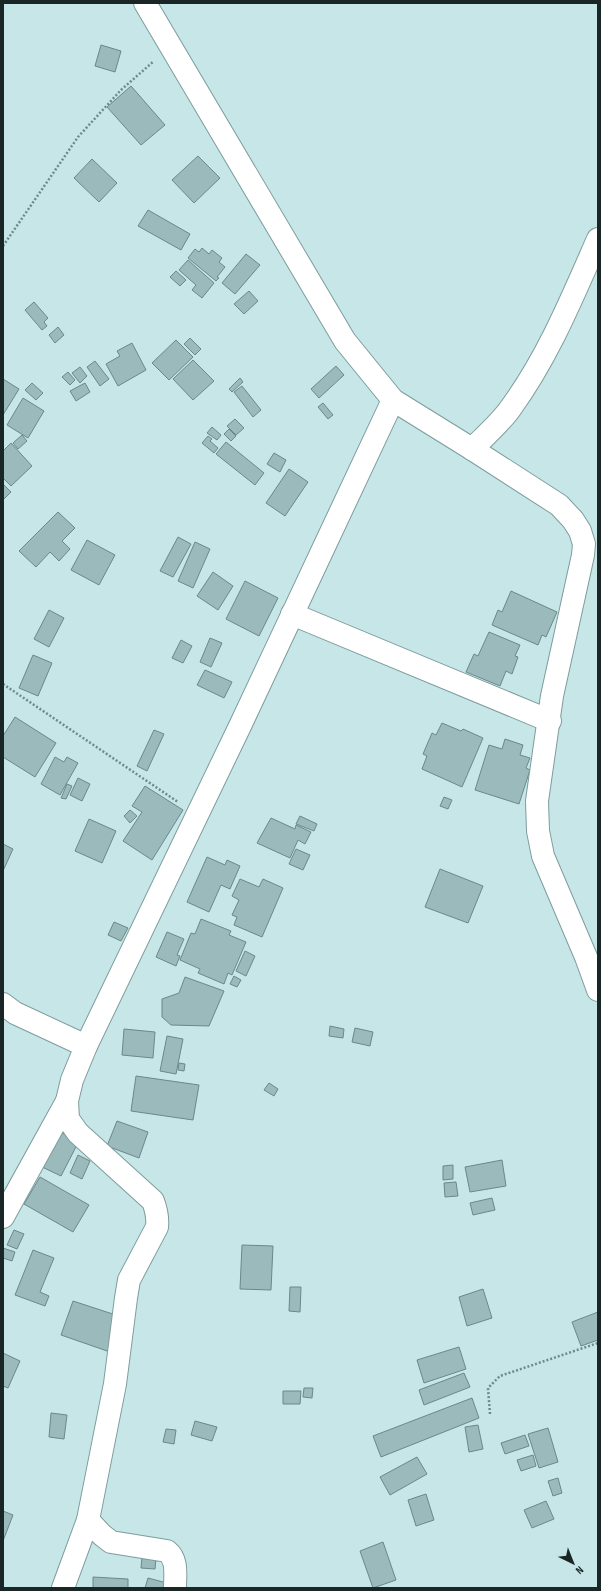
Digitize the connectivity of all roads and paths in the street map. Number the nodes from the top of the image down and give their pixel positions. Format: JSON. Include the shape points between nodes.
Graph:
{"nodes":[{"id":1,"x":145,"y":3,"type":"edge"},
{"id":2,"x":170,"y":45,"type":"junction"},
{"id":3,"x":598,"y":239,"type":"edge"},
{"id":4,"x":3,"y":246,"type":"edge"},
{"id":5,"x":393,"y":400,"type":"junction"},
{"id":6,"x":472,"y":449,"type":"junction"},
{"id":7,"x":292,"y":614,"type":"junction"},
{"id":8,"x":3,"y":684,"type":"edge"},
{"id":9,"x":550,"y":721,"type":"junction"},
{"id":10,"x":197,"y":814,"type":"junction"},
{"id":11,"x":598,"y":990,"type":"edge"},
{"id":12,"x":3,"y":1004,"type":"edge"},
{"id":13,"x":86,"y":1046,"type":"junction"},
{"id":14,"x":67,"y":1101,"type":"junction"},
{"id":15,"x":3,"y":1217,"type":"edge"},
{"id":16,"x":598,"y":1343,"type":"edge"},
{"id":17,"x":490,"y":1414,"type":"dead end"},
{"id":18,"x":88,"y":1520,"type":"junction"},
{"id":19,"x":63,"y":1588,"type":"edge"},
{"id":20,"x":174,"y":1588,"type":"edge"}],
"edges":[{"from":1,"to":2,"type":"street"},
{"from":2,"to":4,"type":"path","via":[[121,90],[78,137]]},
{"from":2,"to":5,"type":"street","via":[[345,341]]},
{"from":3,"to":6,"type":"street","via":[[556,334],[536,370],[509,410]]},
{"from":5,"to":6,"type":"street"},
{"from":5,"to":7,"type":"street"},
{"from":6,"to":9,"type":"street","via":[[559,505],[573,520],[584,544],[552,696]]},
{"from":7,"to":9,"type":"street"},
{"from":7,"to":10,"type":"street"},
{"from":8,"to":10,"type":"path"},
{"from":9,"to":11,"type":"street","via":[[537,801],[538,831],[543,856]]},
{"from":10,"to":13,"type":"street"},
{"from":12,"to":13,"type":"street","via":[[15,1013]]},
{"from":13,"to":14,"type":"street","via":[[72,1080]]},
{"from":14,"to":15,"type":"street"},
{"from":14,"to":18,"type":"street","via":[[68,1119],[78,1133],[153,1201],[158,1221],[129,1280],[115,1384]]},
{"from":16,"to":17,"type":"path","via":[[500,1376],[488,1388]]},
{"from":18,"to":19,"type":"street"},
{"from":18,"to":20,"type":"street","via":[[111,1542],[166,1551],[175,1563]]}]}
